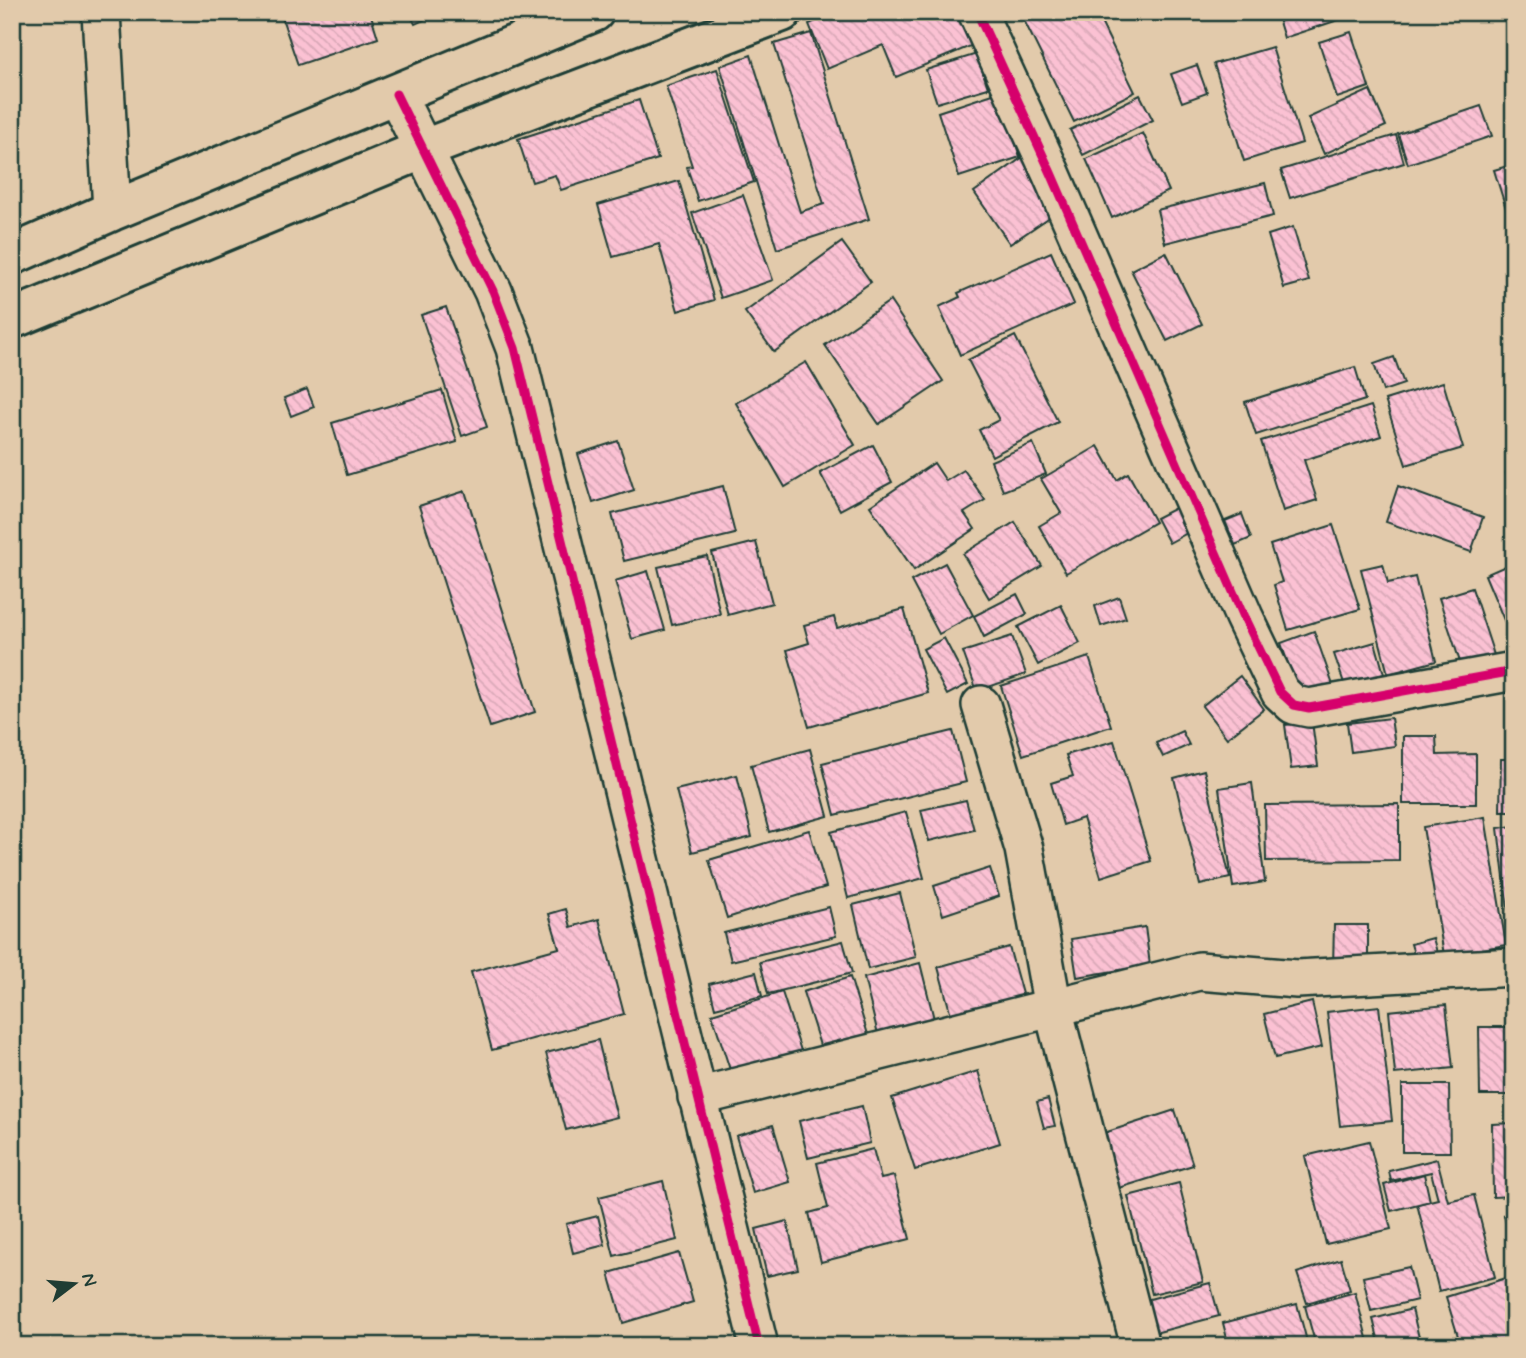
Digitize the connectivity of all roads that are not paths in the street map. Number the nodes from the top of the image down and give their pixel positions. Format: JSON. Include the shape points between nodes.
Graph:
{"nodes":[{"id":1,"x":101,"y":12,"type":"edge"},
{"id":2,"x":782,"y":12,"type":"edge"},
{"id":3,"x":977,"y":12,"type":"edge"},
{"id":4,"x":592,"y":13,"type":"edge"},
{"id":5,"x":396,"y":94,"type":"junction"},
{"id":6,"x":424,"y":149,"type":"junction"},
{"id":7,"x":112,"y":211,"type":"junction"},
{"id":8,"x":12,"y":255,"type":"edge"},
{"id":9,"x":12,"y":319,"type":"edge"},
{"id":10,"x":1514,"y":671,"type":"edge"},
{"id":11,"x":981,"y":705,"type":"dead end"},
{"id":12,"x":1514,"y":967,"type":"edge"},
{"id":13,"x":1054,"y":1008,"type":"junction"},
{"id":14,"x":697,"y":1097,"type":"junction"},
{"id":15,"x":759,"y":1346,"type":"edge"},
{"id":16,"x":1140,"y":1346,"type":"edge"}],
"edges":[{"from":1,"to":7,"type":"street"},
{"from":2,"to":6,"type":"street"},
{"from":3,"to":10,"type":"street","via":[[1280,692],[1294,705],[1309,708]]},
{"from":4,"to":5,"type":"street"},
{"from":5,"to":6,"type":"street"},
{"from":5,"to":7,"type":"street"},
{"from":6,"to":9,"type":"street"},
{"from":6,"to":14,"type":"street","via":[[493,291],[515,348]]},
{"from":7,"to":8,"type":"street"},
{"from":11,"to":13,"type":"street","via":[[1024,849]]},
{"from":12,"to":13,"type":"street","via":[[1297,979],[1199,971]]},
{"from":13,"to":14,"type":"street"},
{"from":13,"to":16,"type":"street"},
{"from":14,"to":15,"type":"street"}]}
